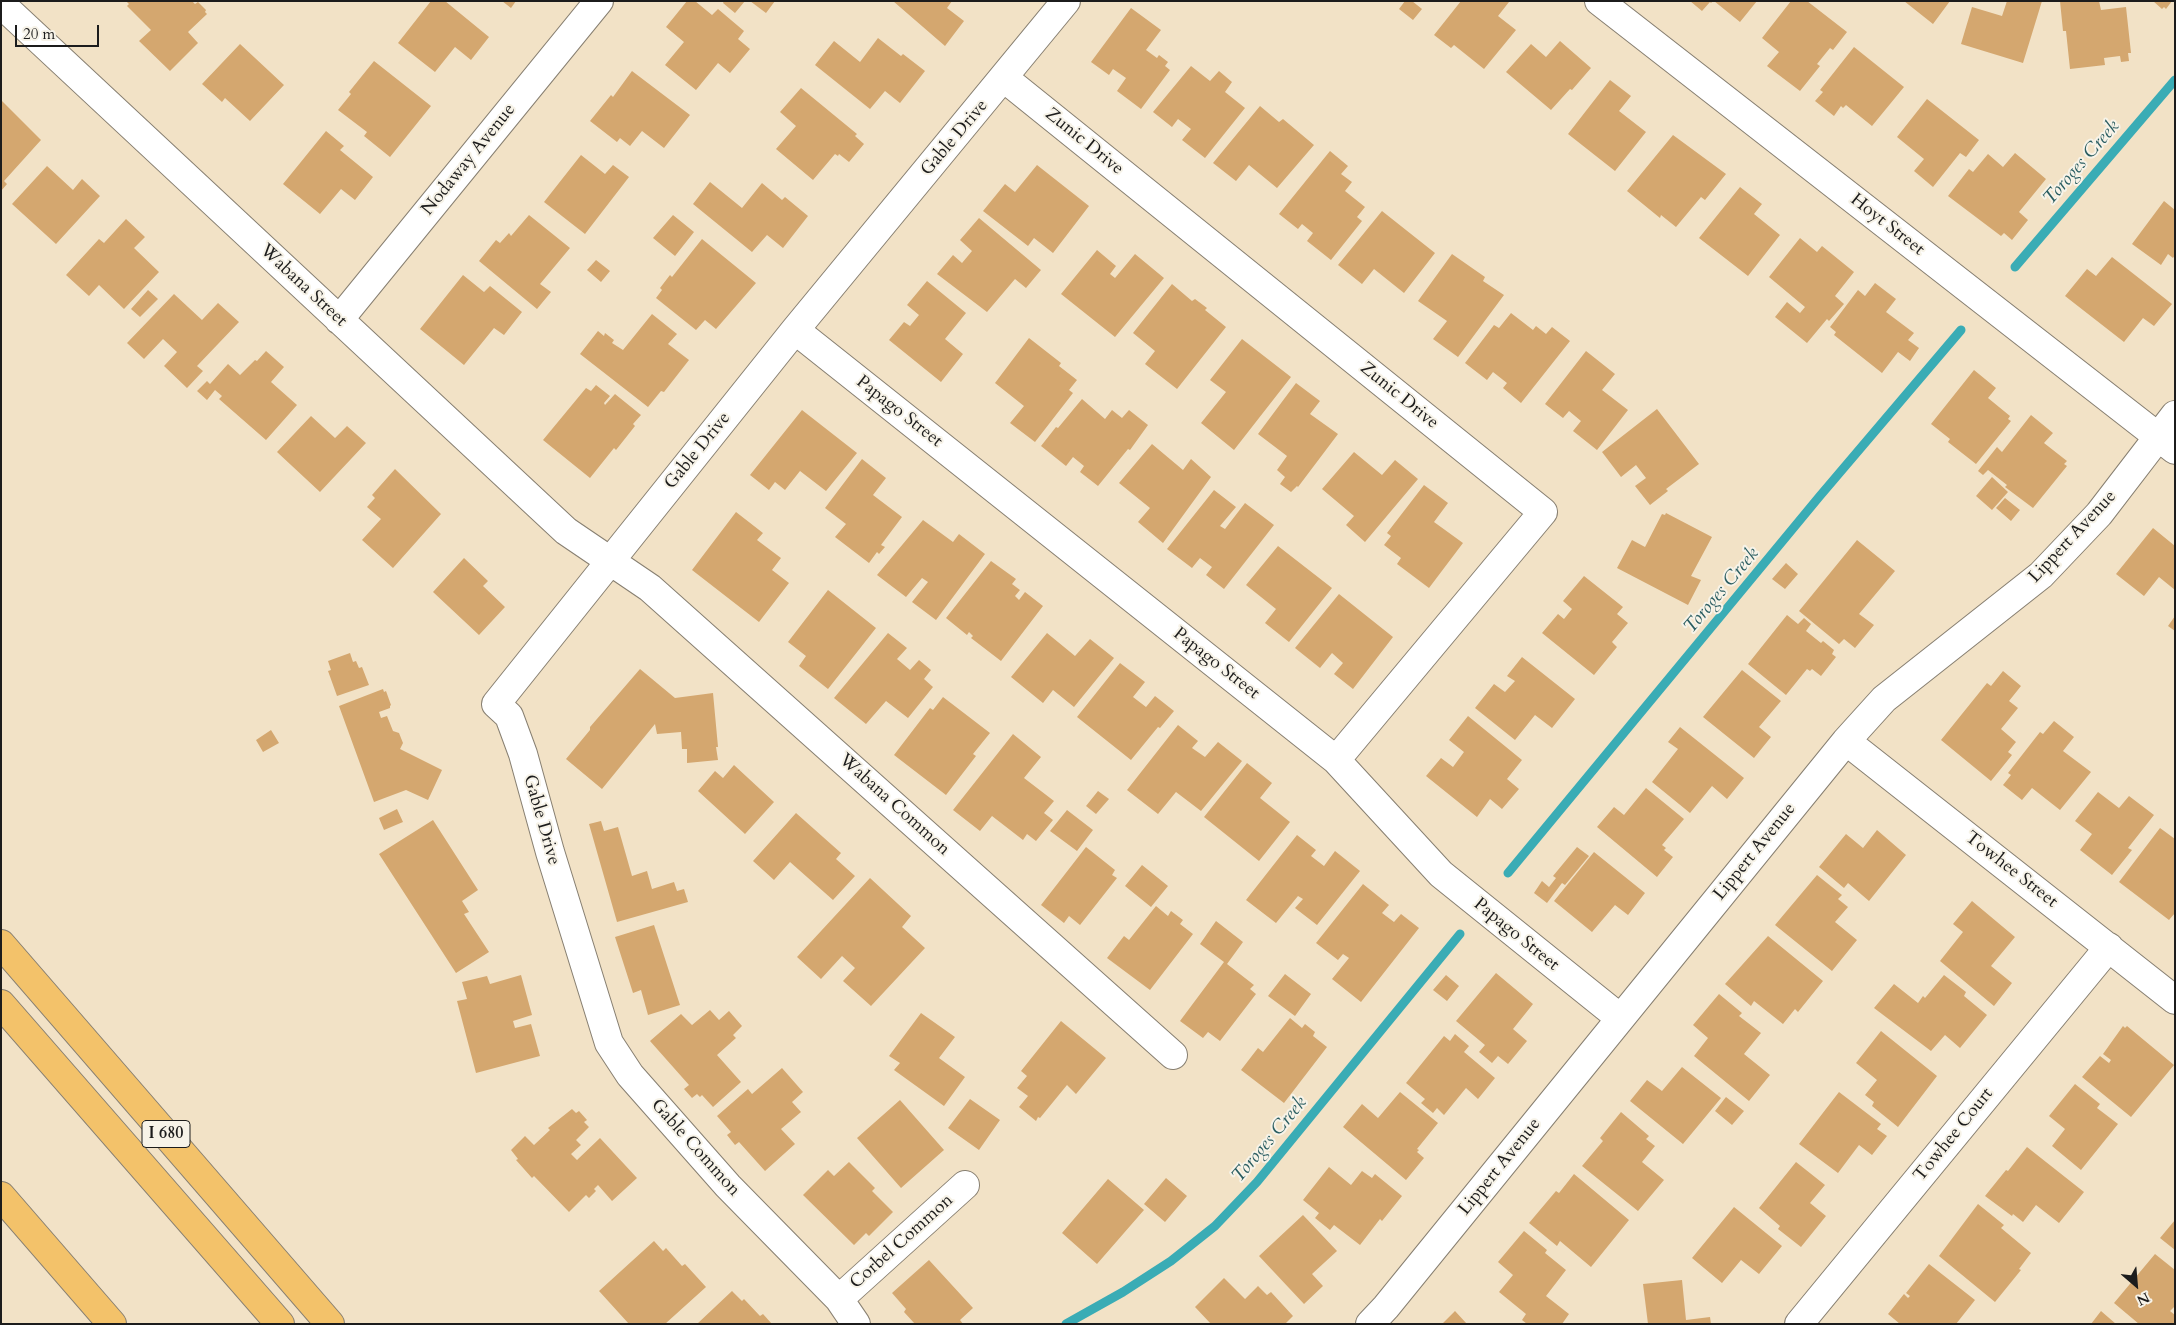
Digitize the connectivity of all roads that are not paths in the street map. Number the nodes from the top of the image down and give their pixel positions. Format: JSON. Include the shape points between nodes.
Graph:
{"nodes":[{"id":1,"x":599,"y":1,"type":"edge"},
{"id":2,"x":1066,"y":1,"type":"edge"},
{"id":3,"x":1600,"y":1,"type":"edge"},
{"id":4,"x":1,"y":4,"type":"edge"},
{"id":5,"x":1004,"y":78,"type":"junction"},
{"id":6,"x":339,"y":320,"type":"junction"},
{"id":7,"x":795,"y":330,"type":"junction"},
{"id":8,"x":2175,"y":416,"type":"edge"},
{"id":9,"x":2167,"y":444,"type":"edge"},
{"id":10,"x":611,"y":560,"type":"junction"},
{"id":11,"x":1846,"y":741,"type":"junction"},
{"id":12,"x":1336,"y":760,"type":"junction"},
{"id":13,"x":1,"y":944,"type":"edge"},
{"id":14,"x":579,"y":945,"type":"joint"},
{"id":15,"x":2109,"y":947,"type":"junction"},
{"id":16,"x":2175,"y":1000,"type":"edge"},
{"id":17,"x":1,"y":1004,"type":"edge"},
{"id":18,"x":1620,"y":1018,"type":"junction"},
{"id":19,"x":1173,"y":1056,"type":"dead end"},
{"id":20,"x":965,"y":1185,"type":"dead end"},
{"id":21,"x":1,"y":1196,"type":"edge"},
{"id":22,"x":839,"y":1300,"type":"junction"},
{"id":23,"x":112,"y":1324,"type":"edge"},
{"id":24,"x":280,"y":1324,"type":"edge"},
{"id":25,"x":330,"y":1324,"type":"edge"},
{"id":26,"x":856,"y":1324,"type":"edge"},
{"id":27,"x":1370,"y":1324,"type":"edge"},
{"id":28,"x":1799,"y":1324,"type":"edge"}],
"edges":[{"from":1,"to":6,"type":"street","name":"Nodaway Avenue"},
{"from":2,"to":5,"type":"street","name":"Gable Drive"},
{"from":3,"to":9,"type":"street","name":"Hoyt Street"},
{"from":4,"to":6,"type":"street","name":"Wabana Street"},
{"from":5,"to":7,"type":"street","name":"Gable Drive"},
{"from":5,"to":12,"type":"street","name":"Zunic Drive","via":[[1543,512]]},
{"from":6,"to":10,"type":"street","name":"Wabana Street","via":[[566,531]]},
{"from":7,"to":10,"type":"street","name":"Gable Drive"},
{"from":7,"to":12,"type":"street","name":"Papago Street"},
{"from":8,"to":9,"type":"street","name":"Lippert Avenue"},
{"from":9,"to":11,"type":"street","name":"Lippert Avenue","via":[[2041,575],[1884,699]]},
{"from":10,"to":14,"type":"street","name":"Gable Drive","via":[[496,704],[509,716],[514,729]]},
{"from":10,"to":19,"type":"street","name":"Wabana Common","via":[[650,588]]},
{"from":11,"to":15,"type":"street","name":"Towhee Street"},
{"from":11,"to":18,"type":"street","name":"Lippert Avenue"},
{"from":12,"to":18,"type":"street","name":"Papago Street","via":[[1441,874]]},
{"from":13,"to":25,"type":"highway","number":"I 680"},
{"from":14,"to":22,"type":"street","name":"Gable Common","via":[[609,1043],[630,1075],[728,1186]]},
{"from":15,"to":16,"type":"street","name":"Towhee Street"},
{"from":15,"to":28,"type":"street","name":"Towhee Court"},
{"from":17,"to":24,"type":"highway","number":"I 680"},
{"from":18,"to":27,"type":"street","name":"Lippert Avenue"},
{"from":20,"to":22,"type":"street","name":"Corbel Common"},
{"from":21,"to":23,"type":"highway"},
{"from":22,"to":26,"type":"street","name":"Gable Common"}]}
